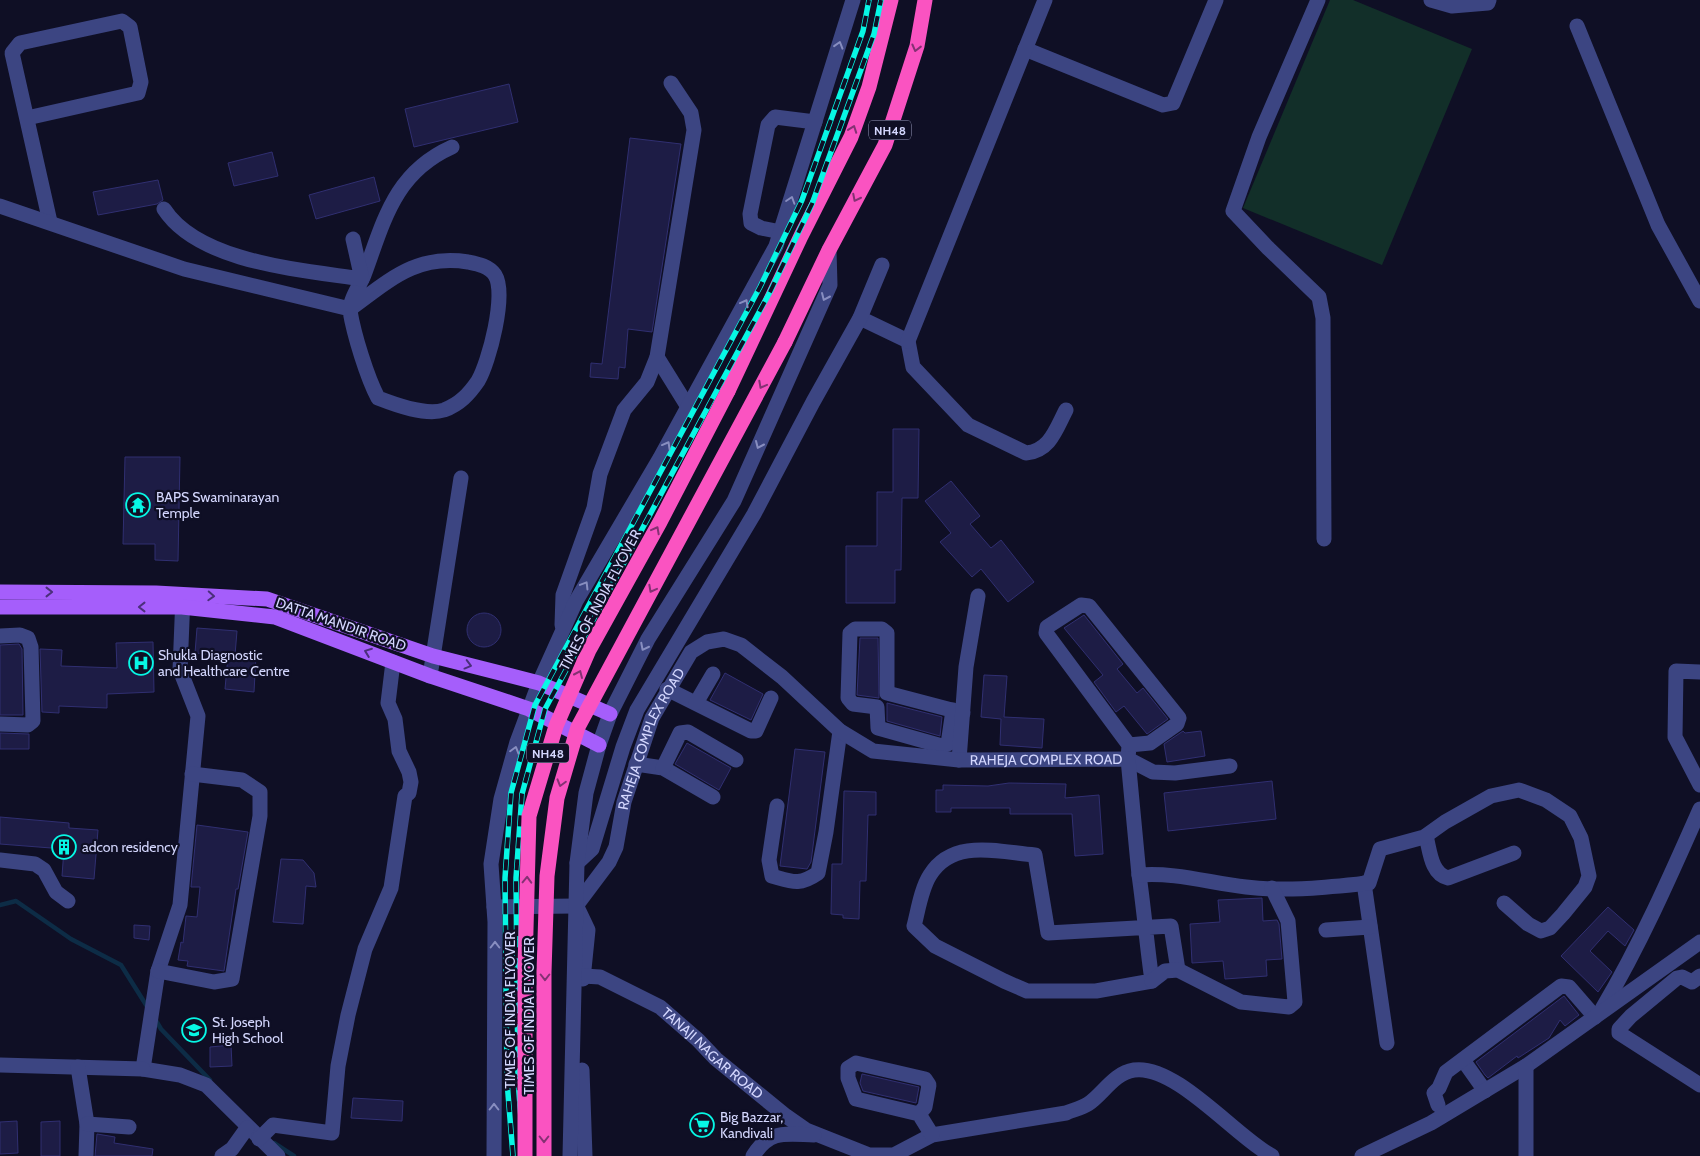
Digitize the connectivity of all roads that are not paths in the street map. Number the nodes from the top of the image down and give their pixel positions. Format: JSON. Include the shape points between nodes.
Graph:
{"nodes":[{"id":1,"x":853,"y":0,"type":"edge"},
{"id":2,"x":891,"y":0,"type":"edge"},
{"id":3,"x":925,"y":0,"type":"edge"},
{"id":4,"x":1045,"y":0,"type":"edge"},
{"id":5,"x":1216,"y":0,"type":"edge"},
{"id":6,"x":1318,"y":0,"type":"edge"},
{"id":7,"x":1431,"y":0,"type":"edge"},
{"id":8,"x":1489,"y":0,"type":"edge"},
{"id":9,"x":1577,"y":26,"type":"dead end"},
{"id":10,"x":1025,"y":49,"type":"junction"},
{"id":11,"x":671,"y":83,"type":"dead end"},
{"id":12,"x":27,"y":118,"type":"junction"},
{"id":13,"x":815,"y":122,"type":"junction"},
{"id":14,"x":452,"y":147,"type":"dead end"},
{"id":15,"x":0,"y":206,"type":"edge"},
{"id":16,"x":164,"y":209,"type":"dead end"},
{"id":17,"x":50,"y":222,"type":"junction"},
{"id":18,"x":801,"y":236,"type":"junction"},
{"id":19,"x":778,"y":239,"type":"junction"},
{"id":20,"x":353,"y":240,"type":"dead end"},
{"id":21,"x":830,"y":250,"type":"junction"},
{"id":22,"x":882,"y":265,"type":"dead end"},
{"id":23,"x":362,"y":279,"type":"junction"},
{"id":24,"x":1700,"y":301,"type":"edge"},
{"id":25,"x":350,"y":309,"type":"junction"},
{"id":26,"x":860,"y":318,"type":"junction"},
{"id":27,"x":908,"y":341,"type":"junction"},
{"id":28,"x":657,"y":357,"type":"junction"},
{"id":29,"x":688,"y":407,"type":"junction"},
{"id":30,"x":1066,"y":410,"type":"dead end"},
{"id":31,"x":461,"y":478,"type":"dead end"},
{"id":32,"x":1324,"y":539,"type":"dead end"},
{"id":33,"x":0,"y":592,"type":"edge"},
{"id":34,"x":978,"y":596,"type":"dead end"},
{"id":35,"x":183,"y":601,"type":"junction"},
{"id":36,"x":0,"y":607,"type":"edge"},
{"id":37,"x":562,"y":632,"type":"junction"},
{"id":38,"x":0,"y":636,"type":"edge"},
{"id":39,"x":433,"y":656,"type":"junction"},
{"id":40,"x":393,"y":662,"type":"junction"},
{"id":41,"x":1700,"y":672,"type":"edge"},
{"id":42,"x":713,"y":674,"type":"dead end"},
{"id":43,"x":430,"y":676,"type":"junction"},
{"id":44,"x":539,"y":683,"type":"junction"},
{"id":45,"x":667,"y":689,"type":"junction"},
{"id":46,"x":887,"y":693,"type":"junction"},
{"id":47,"x":771,"y":698,"type":"dead end"},
{"id":48,"x":696,"y":703,"type":"junction"},
{"id":49,"x":877,"y":706,"type":"junction"},
{"id":50,"x":529,"y":709,"type":"junction"},
{"id":51,"x":958,"y":711,"type":"junction"},
{"id":52,"x":610,"y":714,"type":"junction"},
{"id":53,"x":0,"y":724,"type":"edge"},
{"id":54,"x":840,"y":731,"type":"junction"},
{"id":55,"x":599,"y":745,"type":"junction"},
{"id":56,"x":1128,"y":752,"type":"junction"},
{"id":57,"x":736,"y":760,"type":"dead end"},
{"id":58,"x":959,"y":760,"type":"junction"},
{"id":59,"x":636,"y":764,"type":"junction"},
{"id":60,"x":1230,"y":766,"type":"dead end"},
{"id":61,"x":663,"y":768,"type":"junction"},
{"id":62,"x":192,"y":774,"type":"junction"},
{"id":63,"x":1700,"y":786,"type":"edge"},
{"id":64,"x":714,"y":797,"type":"dead end"},
{"id":65,"x":777,"y":806,"type":"dead end"},
{"id":66,"x":1700,"y":809,"type":"edge"},
{"id":67,"x":1426,"y":836,"type":"junction"},
{"id":68,"x":1514,"y":853,"type":"dead end"},
{"id":69,"x":0,"y":860,"type":"edge"},
{"id":70,"x":577,"y":863,"type":"junction"},
{"id":71,"x":1139,"y":875,"type":"junction"},
{"id":72,"x":1364,"y":883,"type":"junction"},
{"id":73,"x":1272,"y":888,"type":"junction"},
{"id":74,"x":68,"y":901,"type":"dead end"},
{"id":75,"x":1504,"y":903,"type":"dead end"},
{"id":76,"x":576,"y":906,"type":"junction"},
{"id":77,"x":494,"y":907,"type":"junction"},
{"id":78,"x":1370,"y":927,"type":"junction"},
{"id":79,"x":1145,"y":928,"type":"junction"},
{"id":80,"x":1326,"y":930,"type":"dead end"},
{"id":81,"x":1700,"y":942,"type":"edge"},
{"id":82,"x":1178,"y":970,"type":"junction"},
{"id":83,"x":158,"y":971,"type":"junction"},
{"id":84,"x":1655,"y":974,"type":"junction"},
{"id":85,"x":583,"y":976,"type":"junction"},
{"id":86,"x":1700,"y":976,"type":"edge"},
{"id":87,"x":1152,"y":981,"type":"junction"},
{"id":88,"x":1667,"y":987,"type":"junction"},
{"id":89,"x":1615,"y":1003,"type":"junction"},
{"id":90,"x":1598,"y":1016,"type":"junction"},
{"id":91,"x":1631,"y":1016,"type":"junction"},
{"id":92,"x":1387,"y":1043,"type":"dead end"},
{"id":93,"x":1463,"y":1060,"type":"junction"},
{"id":94,"x":0,"y":1064,"type":"edge"},
{"id":95,"x":1526,"y":1066,"type":"junction"},
{"id":96,"x":78,"y":1067,"type":"junction"},
{"id":97,"x":143,"y":1069,"type":"junction"},
{"id":98,"x":1700,"y":1086,"type":"edge"},
{"id":99,"x":1485,"y":1091,"type":"junction"},
{"id":100,"x":1438,"y":1105,"type":"dead end"},
{"id":101,"x":919,"y":1114,"type":"junction"},
{"id":102,"x":86,"y":1124,"type":"junction"},
{"id":103,"x":129,"y":1128,"type":"dead end"},
{"id":104,"x":247,"y":1128,"type":"junction"},
{"id":105,"x":932,"y":1135,"type":"junction"},
{"id":106,"x":821,"y":1136,"type":"junction"},
{"id":107,"x":259,"y":1139,"type":"junction"},
{"id":108,"x":86,"y":1156,"type":"edge"},
{"id":109,"x":222,"y":1156,"type":"edge"},
{"id":110,"x":278,"y":1156,"type":"edge"},
{"id":111,"x":494,"y":1156,"type":"edge"},
{"id":112,"x":525,"y":1156,"type":"edge"},
{"id":113,"x":544,"y":1156,"type":"edge"},
{"id":114,"x":570,"y":1156,"type":"edge"},
{"id":115,"x":585,"y":1156,"type":"edge"},
{"id":116,"x":753,"y":1156,"type":"edge"},
{"id":117,"x":894,"y":1156,"type":"edge"},
{"id":118,"x":1272,"y":1156,"type":"edge"},
{"id":119,"x":1362,"y":1156,"type":"edge"},
{"id":120,"x":1526,"y":1156,"type":"edge"}],
"edges":[{"from":13,"to":1,"type":"street","one_way":true},
{"from":18,"to":2,"type":"highway","number":"NH48","one_way":true,"via":[[851,136],[869,87]]},
{"from":3,"to":21,"type":"highway","number":"NH48","one_way":true,"via":[[916,46],[885,145]]},
{"from":4,"to":10,"type":"street"},
{"from":5,"to":10,"type":"street","via":[[1173,104],[1163,105]]},
{"from":6,"to":32,"type":"street","via":[[1258,137],[1233,210],[1319,296],[1323,318]]},
{"from":7,"to":8,"type":"street","via":[[1452,6]]},
{"from":9,"to":24,"type":"street","via":[[1658,224]]},
{"from":10,"to":27,"type":"street"},
{"from":11,"to":28,"type":"street","via":[[691,113],[694,130]]},
{"from":12,"to":12,"type":"street","via":[[12,53],[20,43],[122,21],[130,27],[142,82],[138,93]]},
{"from":12,"to":17,"type":"street"},
{"from":19,"to":13,"type":"street","one_way":true},
{"from":13,"to":19,"type":"street","via":[[775,117],[768,125],[750,214],[752,223]]},
{"from":14,"to":23,"type":"street","via":[[432,156],[402,186],[390,204]]},
{"from":15,"to":17,"type":"street"},
{"from":16,"to":23,"type":"street","via":[[184,231],[243,258]]},
{"from":17,"to":25,"type":"street","via":[[184,269]]},
{"from":18,"to":19,"type":"street"},
{"from":112,"to":18,"type":"highway","name":"TIMES OF INDIA FLYOVER","number":"NH48","one_way":true,"bridge":true,"via":[[529,816],[556,726],[589,650],[660,522]]},
{"from":29,"to":19,"type":"street","one_way":true},
{"from":20,"to":23,"type":"street"},
{"from":21,"to":52,"type":"street","one_way":true,"via":[[830,285],[734,501],[648,639]]},
{"from":21,"to":113,"type":"highway","name":"TIMES OF INDIA FLYOVER","number":"NH48","one_way":true,"bridge":true,"via":[[785,342],[578,727],[557,798],[547,876]]},
{"from":22,"to":26,"type":"street"},
{"from":23,"to":25,"type":"street"},
{"from":25,"to":25,"type":"street","via":[[369,380],[378,398],[407,408],[442,410],[461,402],[479,379],[498,320],[500,294],[495,275],[483,265],[447,259],[405,269]]},
{"from":26,"to":27,"type":"street"},
{"from":26,"to":70,"type":"street","via":[[754,514],[637,710],[592,849]]},
{"from":27,"to":30,"type":"street","via":[[912,367],[968,425],[1026,453],[1036,452],[1048,443]]},
{"from":28,"to":29,"type":"street"},
{"from":28,"to":37,"type":"street","via":[[647,382],[624,410],[600,474],[594,508],[563,595]]},
{"from":37,"to":29,"type":"street","one_way":true,"via":[[576,601]]},
{"from":31,"to":39,"type":"street"},
{"from":33,"to":35,"type":"main road","name":"DATTA MANDIR ROAD","one_way":true},
{"from":34,"to":51,"type":"street"},
{"from":35,"to":36,"type":"main road","name":"DATTA MANDIR ROAD","one_way":true},
{"from":35,"to":39,"type":"main road","name":"DATTA MANDIR ROAD","one_way":true,"via":[[267,599]]},
{"from":40,"to":35,"type":"main road","name":"DATTA MANDIR ROAD","one_way":true,"via":[[275,617]]},
{"from":35,"to":62,"type":"street","via":[[180,670],[198,716]]},
{"from":37,"to":44,"type":"street"},
{"from":38,"to":53,"type":"street","via":[[28,638],[34,721],[28,725]]},
{"from":39,"to":43,"type":"street"},
{"from":39,"to":44,"type":"main road","name":"DATTA MANDIR ROAD","one_way":true},
{"from":40,"to":43,"type":"main road","name":"DATTA MANDIR ROAD"},
{"from":40,"to":107,"type":"street","via":[[388,703],[399,751],[411,782],[391,888],[365,949],[348,1015],[338,1066],[332,1133],[274,1125]]},
{"from":41,"to":63,"type":"street","via":[[1676,671],[1674,737]]},
{"from":42,"to":48,"type":"street"},
{"from":43,"to":50,"type":"main road","name":"DATTA MANDIR ROAD"},
{"from":44,"to":50,"type":"street"},
{"from":44,"to":52,"type":"main road","name":"DATTA MANDIR ROAD"},
{"from":45,"to":48,"type":"street"},
{"from":45,"to":54,"type":"street","name":"RAHEJA COMPLEX ROAD","via":[[691,652],[707,642],[724,639],[741,645],[782,677]]},
{"from":45,"to":59,"type":"street","name":"RAHEJA COMPLEX ROAD","via":[[652,718]]},
{"from":46,"to":49,"type":"street"},
{"from":46,"to":49,"type":"street","via":[[887,633],[882,629],[855,629],[850,634],[848,698],[853,704]]},
{"from":46,"to":51,"type":"street"},
{"from":47,"to":48,"type":"street","via":[[756,731]]},
{"from":49,"to":51,"type":"street","via":[[878,728],[942,746],[948,744]]},
{"from":50,"to":55,"type":"main road","name":"DATTA MANDIR ROAD"},
{"from":77,"to":50,"type":"street","one_way":true,"via":[[491,864],[501,799]]},
{"from":51,"to":58,"type":"street"},
{"from":52,"to":55,"type":"street"},
{"from":54,"to":58,"type":"street","name":"RAHEJA COMPLEX ROAD","via":[[873,751]]},
{"from":54,"to":65,"type":"street","via":[[818,873],[806,882],[772,876],[769,860]]},
{"from":55,"to":70,"type":"street","via":[[586,793]]},
{"from":56,"to":56,"type":"street","via":[[1046,633],[1047,627],[1081,605],[1089,606],[1179,718],[1177,724],[1150,743]]},
{"from":56,"to":58,"type":"street","name":"RAHEJA COMPLEX ROAD"},
{"from":56,"to":60,"type":"street","via":[[1153,772],[1175,773]]},
{"from":56,"to":71,"type":"street","name":"RAHEJA COMPLEX ROAD"},
{"from":57,"to":61,"type":"street","via":[[688,732],[680,733]]},
{"from":59,"to":61,"type":"street"},
{"from":59,"to":76,"type":"street","name":"RAHEJA COMPLEX ROAD","via":[[624,802],[616,847],[609,862]]},
{"from":61,"to":64,"type":"street"},
{"from":62,"to":83,"type":"street","via":[[180,905]]},
{"from":62,"to":83,"type":"street","via":[[242,780],[260,792],[260,816],[239,945],[232,980],[214,982]]},
{"from":66,"to":90,"type":"street","via":[[1668,883],[1621,978]]},
{"from":67,"to":68,"type":"street","via":[[1436,870],[1448,878]]},
{"from":67,"to":72,"type":"street","via":[[1380,849],[1369,883]]},
{"from":67,"to":75,"type":"street","via":[[1491,796],[1520,790],[1546,800],[1570,816],[1587,858],[1589,876],[1585,887],[1550,928],[1541,931]]},
{"from":69,"to":74,"type":"street","via":[[35,864],[44,870],[56,892]]},
{"from":70,"to":76,"type":"street"},
{"from":71,"to":73,"type":"street","via":[[1176,876]]},
{"from":71,"to":79,"type":"street","name":"RAHEJA COMPLEX ROAD"},
{"from":72,"to":73,"type":"street","via":[[1302,890]]},
{"from":72,"to":78,"type":"street"},
{"from":73,"to":82,"type":"street","via":[[1288,921],[1295,1002],[1290,1007],[1241,1002]]},
{"from":76,"to":77,"type":"street"},
{"from":76,"to":85,"type":"street","via":[[588,930]]},
{"from":76,"to":114,"type":"street"},
{"from":111,"to":77,"type":"street","one_way":true},
{"from":78,"to":80,"type":"street"},
{"from":78,"to":92,"type":"street"},
{"from":79,"to":82,"type":"street","via":[[1170,926]]},
{"from":79,"to":87,"type":"street","name":"RAHEJA COMPLEX ROAD"},
{"from":79,"to":87,"type":"street","via":[[1048,933],[1035,855],[964,850],[944,858],[929,876],[914,926],[935,946],[1027,991],[1096,992]]},
{"from":81,"to":84,"type":"street"},
{"from":82,"to":87,"type":"street","via":[[1165,971]]},
{"from":83,"to":97,"type":"street"},
{"from":84,"to":88,"type":"street"},
{"from":84,"to":89,"type":"street"},
{"from":85,"to":106,"type":"street","name":"TANAJI NAGAR ROAD","via":[[600,977],[660,1007],[716,1059],[786,1116]]},
{"from":85,"to":115,"type":"street","via":[[581,1026]]},
{"from":86,"to":88,"type":"street","via":[[1692,982],[1677,978]]},
{"from":88,"to":91,"type":"street"},
{"from":89,"to":90,"type":"street"},
{"from":89,"to":91,"type":"street"},
{"from":90,"to":93,"type":"street","via":[[1569,987],[1561,986]]},
{"from":90,"to":95,"type":"street"},
{"from":91,"to":98,"type":"street","via":[[1619,1033]]},
{"from":93,"to":99,"type":"street"},
{"from":93,"to":100,"type":"street","via":[[1446,1072],[1434,1093]]},
{"from":94,"to":96,"type":"street"},
{"from":95,"to":99,"type":"street"},
{"from":95,"to":120,"type":"street"},
{"from":96,"to":97,"type":"street"},
{"from":96,"to":102,"type":"street"},
{"from":97,"to":104,"type":"street","via":[[180,1075],[206,1085]]},
{"from":99,"to":119,"type":"street","via":[[1432,1123]]},
{"from":101,"to":101,"type":"street","via":[[925,1107],[929,1085],[925,1080],[856,1063],[848,1068],[856,1099]]},
{"from":101,"to":105,"type":"street"},
{"from":102,"to":103,"type":"street"},
{"from":102,"to":108,"type":"street"},
{"from":104,"to":107,"type":"street"},
{"from":104,"to":109,"type":"street"},
{"from":105,"to":117,"type":"street"},
{"from":105,"to":118,"type":"street","via":[[1066,1113],[1087,1104],[1120,1076],[1134,1070],[1152,1072],[1185,1088]]},
{"from":106,"to":116,"type":"street","via":[[774,1135]]},
{"from":106,"to":117,"type":"street","name":"TANAJI NAGAR ROAD","via":[[868,1155]]},
{"from":107,"to":110,"type":"street"}]}
